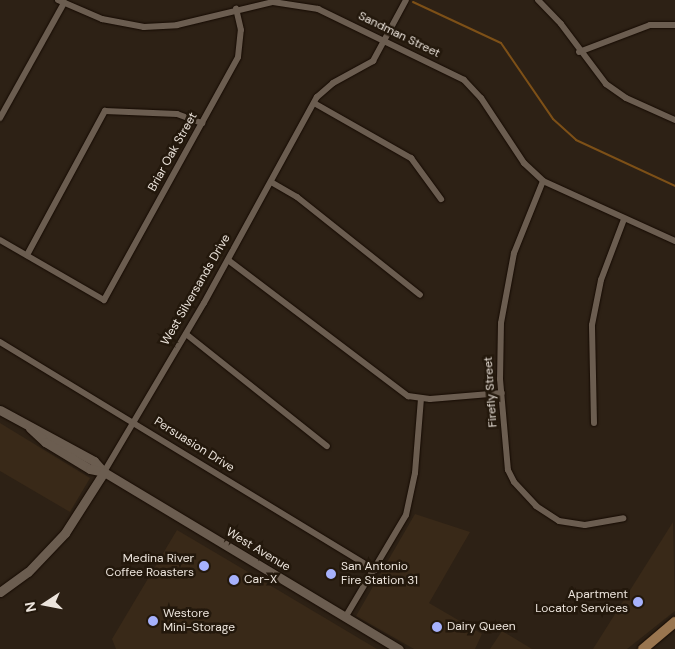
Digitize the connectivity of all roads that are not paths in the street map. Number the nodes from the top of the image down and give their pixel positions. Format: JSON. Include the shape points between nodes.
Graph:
{"nodes":[{"id":1,"x":406,"y":0,"type":"edge"},
{"id":2,"x":538,"y":0,"type":"edge"},
{"id":3,"x":61,"y":1,"type":"edge"},
{"id":4,"x":236,"y":8,"type":"junction"},
{"id":5,"x":675,"y":25,"type":"edge"},
{"id":6,"x":386,"y":41,"type":"junction"},
{"id":7,"x":579,"y":52,"type":"junction"},
{"id":8,"x":314,"y":103,"type":"junction"},
{"id":9,"x":0,"y":118,"type":"edge"},
{"id":10,"x":675,"y":120,"type":"edge"},
{"id":11,"x":202,"y":123,"type":"junction"},
{"id":12,"x":543,"y":181,"type":"junction"},
{"id":13,"x":271,"y":182,"type":"junction"},
{"id":14,"x":441,"y":199,"type":"dead end"},
{"id":15,"x":624,"y":219,"type":"junction"},
{"id":16,"x":0,"y":240,"type":"edge"},
{"id":17,"x":675,"y":241,"type":"edge"},
{"id":18,"x":26,"y":255,"type":"junction"},
{"id":19,"x":228,"y":260,"type":"junction"},
{"id":20,"x":420,"y":295,"type":"dead end"},
{"id":21,"x":186,"y":334,"type":"junction"},
{"id":22,"x":0,"y":342,"type":"edge"},
{"id":23,"x":502,"y":393,"type":"junction"},
{"id":24,"x":421,"y":399,"type":"junction"},
{"id":25,"x":0,"y":410,"type":"edge"},
{"id":26,"x":134,"y":421,"type":"junction"},
{"id":27,"x":594,"y":423,"type":"dead end"},
{"id":28,"x":327,"y":446,"type":"dead end"},
{"id":29,"x":104,"y":472,"type":"junction"},
{"id":30,"x":623,"y":518,"type":"dead end"},
{"id":31,"x":375,"y":570,"type":"junction"},
{"id":32,"x":0,"y":592,"type":"edge"},
{"id":33,"x":346,"y":616,"type":"junction"},
{"id":34,"x":675,"y":622,"type":"edge"},
{"id":35,"x":399,"y":649,"type":"edge"},
{"id":36,"x":643,"y":649,"type":"edge"}],
"edges":[{"from":1,"to":6,"type":"street","name":"West Silversands Drive"},
{"from":2,"to":7,"type":"street"},
{"from":3,"to":4,"type":"street","name":"Sandman Street","via":[[102,20],[144,27],[178,25]]},
{"from":3,"to":9,"type":"street"},
{"from":4,"to":6,"type":"street","name":"Sandman Street","via":[[273,2],[305,5]]},
{"from":4,"to":11,"type":"street","name":"Briar Oak Street","via":[[241,30],[240,50]]},
{"from":5,"to":7,"type":"street","via":[[650,25]]},
{"from":6,"to":8,"type":"street","name":"West Silversands Drive","via":[[373,61],[333,83]]},
{"from":6,"to":12,"type":"street","name":"Sandman Street","via":[[455,74],[470,85],[517,155]]},
{"from":7,"to":10,"type":"street","via":[[616,91]]},
{"from":8,"to":13,"type":"street","name":"West Silversands Drive"},
{"from":8,"to":14,"type":"street","via":[[411,158]]},
{"from":11,"to":18,"type":"street","via":[[176,114],[105,111]]},
{"from":11,"to":18,"type":"street","name":"Briar Oak Street","via":[[104,300]]},
{"from":12,"to":15,"type":"street","name":"Sandman Street"},
{"from":12,"to":23,"type":"street","name":"Firefly Street","via":[[514,253],[507,283],[501,323]]},
{"from":13,"to":19,"type":"street","name":"West Silversands Drive"},
{"from":13,"to":20,"type":"street","via":[[297,197]]},
{"from":15,"to":17,"type":"street","name":"Sandman Street"},
{"from":15,"to":27,"type":"street","via":[[601,280],[592,325]]},
{"from":16,"to":18,"type":"street"},
{"from":19,"to":21,"type":"street","name":"West Silversands Drive"},
{"from":19,"to":24,"type":"street","via":[[394,388]]},
{"from":21,"to":26,"type":"street","name":"West Silversands Drive"},
{"from":21,"to":28,"type":"street"},
{"from":22,"to":26,"type":"street","name":"Persuasion Drive"},
{"from":23,"to":24,"type":"street"},
{"from":23,"to":30,"type":"street","name":"Firefly Street","via":[[508,470],[514,482],[536,506],[553,518],[572,524]]},
{"from":24,"to":31,"type":"street","via":[[410,501],[399,529]]},
{"from":25,"to":29,"type":"main road","name":"West Avenue","via":[[85,466]]},
{"from":26,"to":29,"type":"street","name":"West Silversands Drive"},
{"from":26,"to":31,"type":"street","name":"Persuasion Drive"},
{"from":29,"to":32,"type":"main road","name":"West Silversands Drive","via":[[65,533],[28,572]]},
{"from":29,"to":33,"type":"main road","name":"West Avenue"},
{"from":31,"to":33,"type":"street"},
{"from":33,"to":35,"type":"main road","name":"West Avenue"},
{"from":34,"to":36,"type":"main road"}]}
